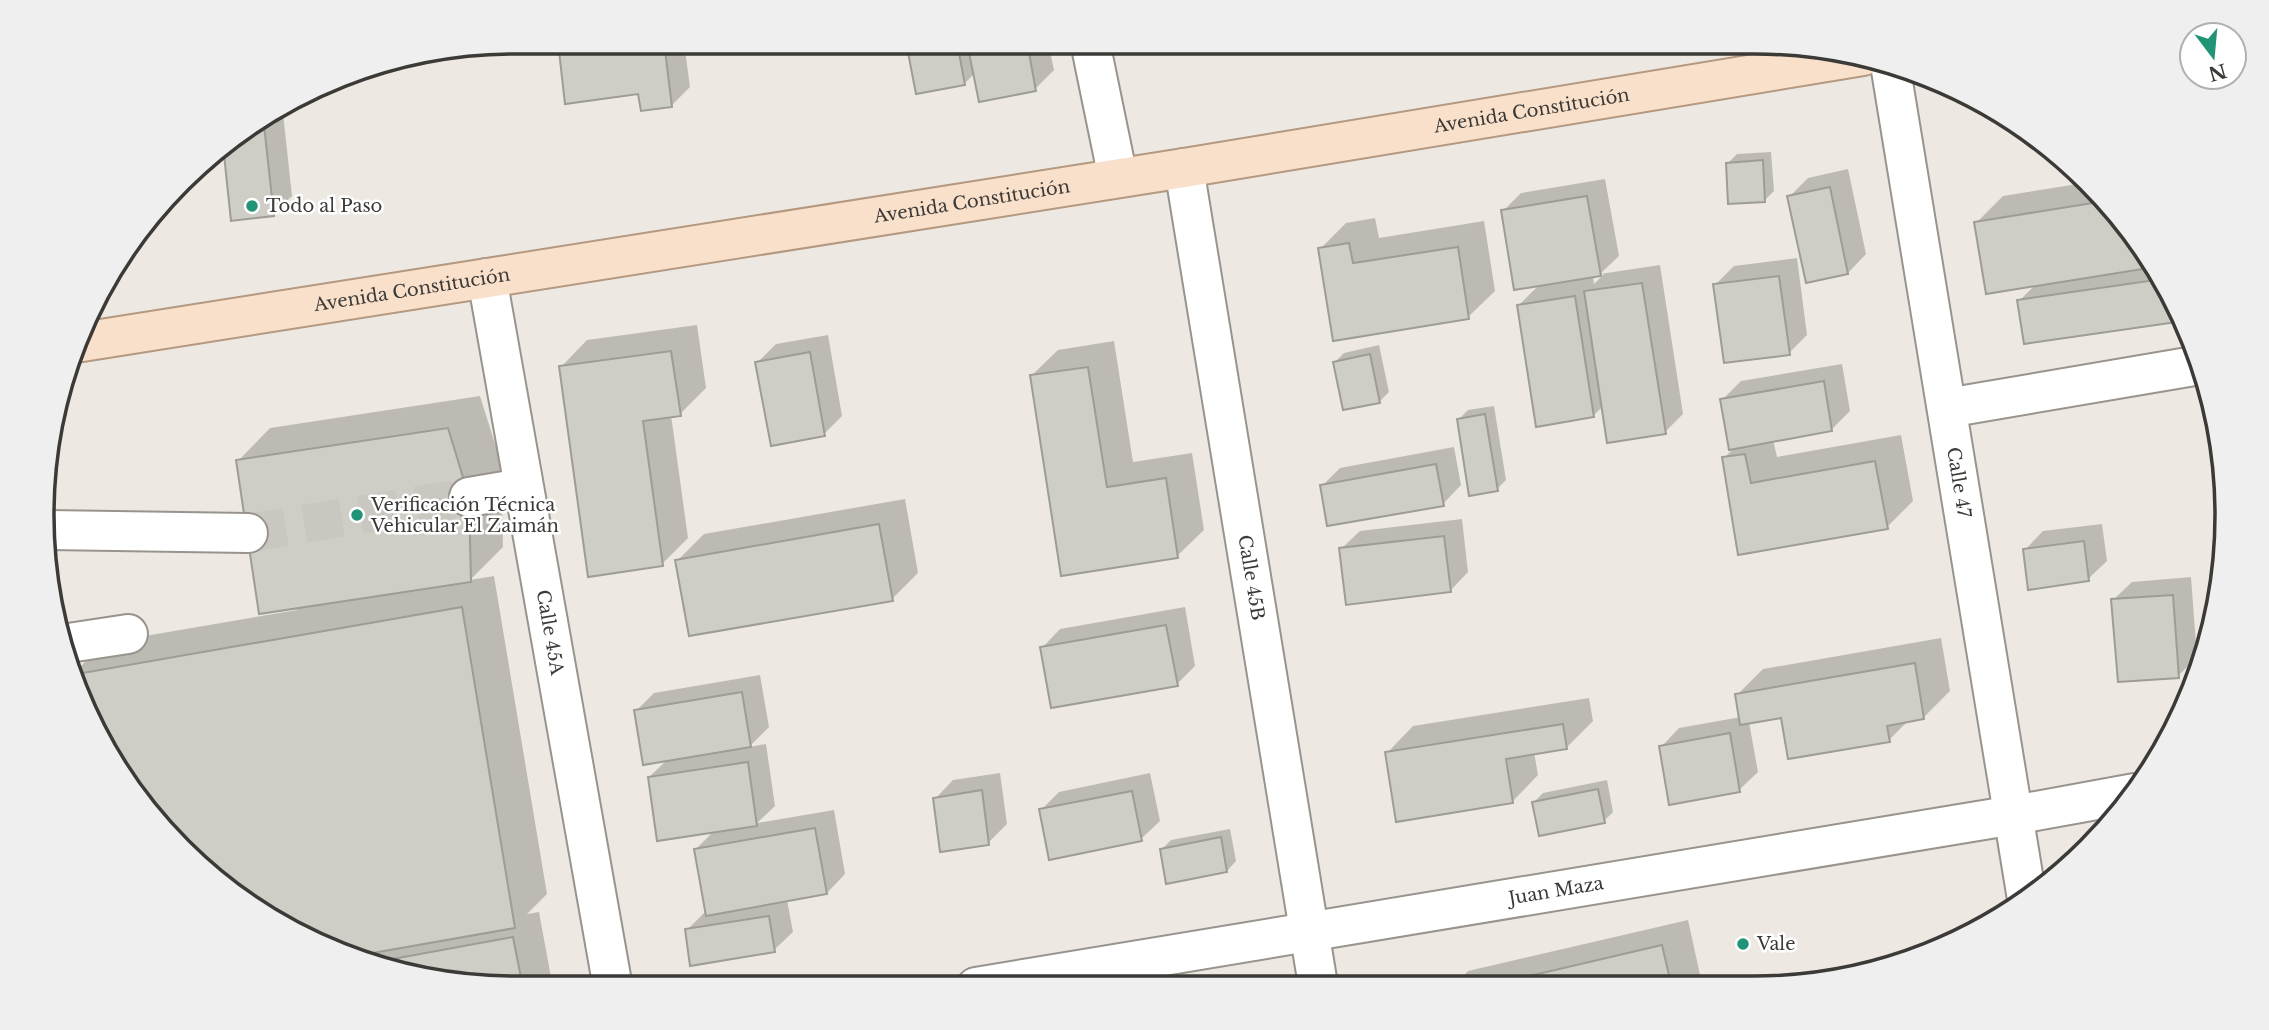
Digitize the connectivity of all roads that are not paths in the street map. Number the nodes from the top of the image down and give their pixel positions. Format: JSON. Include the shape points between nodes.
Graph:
{"nodes":[{"id":1,"x":1092,"y":54,"type":"edge"},
{"id":2,"x":1832,"y":61,"type":"edge"},
{"id":3,"x":1892,"y":76,"type":"edge"},
{"id":4,"x":1184,"y":168,"type":"junction"},
{"id":5,"x":1118,"y":178,"type":"junction"},
{"id":6,"x":487,"y":278,"type":"junction"},
{"id":7,"x":88,"y":341,"type":"edge"},
{"id":8,"x":2190,"y":367,"type":"edge"},
{"id":9,"x":1947,"y":408,"type":"junction"},
{"id":10,"x":522,"y":488,"type":"junction"},
{"id":11,"x":469,"y":497,"type":"tunnel mouth"},
{"id":12,"x":55,"y":530,"type":"edge"},
{"id":13,"x":248,"y":533,"type":"tunnel mouth"},
{"id":14,"x":128,"y":634,"type":"dead end"},
{"id":15,"x":73,"y":642,"type":"edge"},
{"id":16,"x":2119,"y":796,"type":"edge"},
{"id":17,"x":2014,"y":815,"type":"junction"},
{"id":18,"x":2026,"y":887,"type":"edge"},
{"id":19,"x":1310,"y":932,"type":"junction"},
{"id":20,"x":611,"y":976,"type":"edge"},
{"id":21,"x":1038,"y":976,"type":"edge"},
{"id":22,"x":1317,"y":976,"type":"edge"}],
"edges":[{"from":1,"to":5,"type":"street"},
{"from":2,"to":4,"type":"main road","name":"Avenida Constitución"},
{"from":3,"to":9,"type":"street","name":"Calle 47"},
{"from":4,"to":5,"type":"main road","name":"Avenida Constitución"},
{"from":4,"to":19,"type":"street","name":"Calle 45B"},
{"from":5,"to":6,"type":"main road","name":"Avenida Constitución"},
{"from":6,"to":7,"type":"main road","name":"Avenida Constitución"},
{"from":6,"to":10,"type":"street","name":"Calle 45A"},
{"from":8,"to":9,"type":"street"},
{"from":9,"to":17,"type":"street","name":"Calle 47"},
{"from":10,"to":11,"type":"street"},
{"from":10,"to":20,"type":"street","name":"Calle 45A"},
{"from":12,"to":13,"type":"street"},
{"from":14,"to":15,"type":"street"},
{"from":16,"to":17,"type":"street","name":"Juan Maza"},
{"from":17,"to":18,"type":"street","name":"Calle 47"},
{"from":17,"to":19,"type":"street","name":"Juan Maza"},
{"from":19,"to":21,"type":"street","name":"Juan Maza"},
{"from":19,"to":22,"type":"street","name":"Calle 45B"}]}
